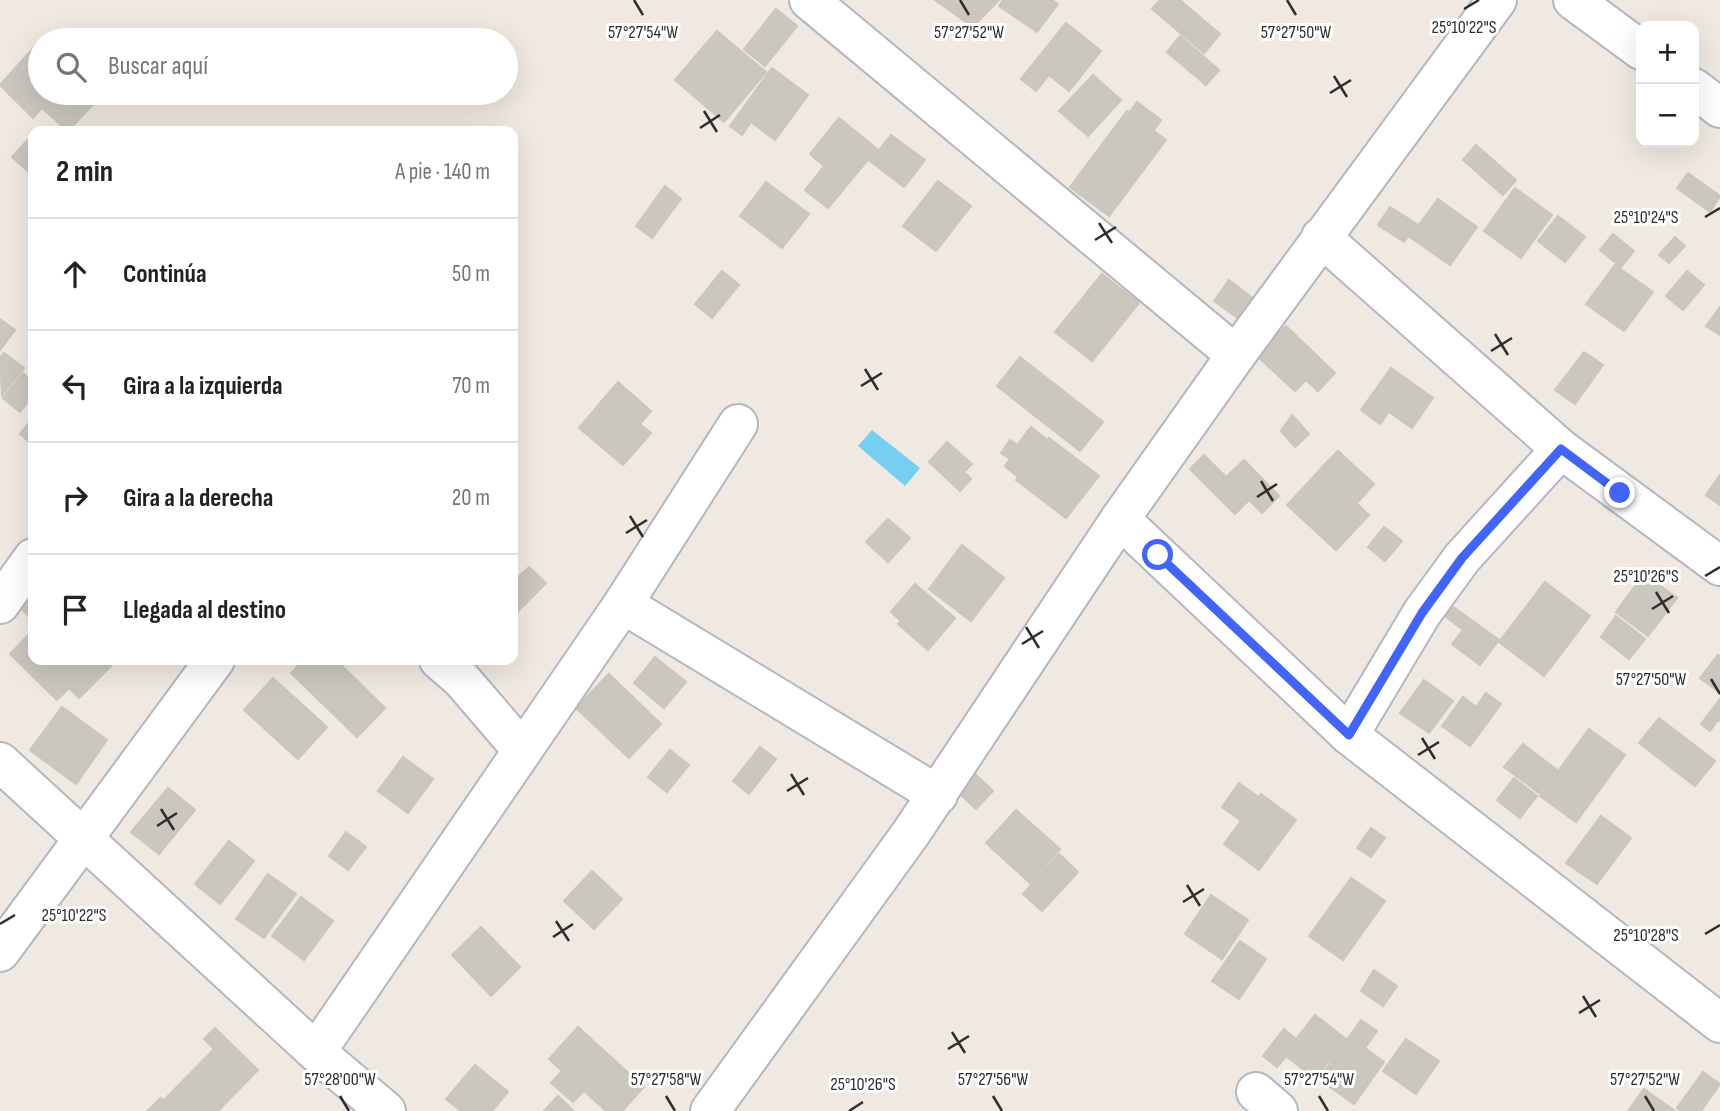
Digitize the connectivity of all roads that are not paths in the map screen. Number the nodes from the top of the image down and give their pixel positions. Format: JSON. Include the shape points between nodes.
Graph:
{"nodes":[{"id":1,"x":809,"y":0,"type":"edge"},
{"id":2,"x":1497,"y":0,"type":"edge"},
{"id":3,"x":1573,"y":0,"type":"edge"},
{"id":4,"x":1636,"y":46,"type":"edge"},
{"id":5,"x":1699,"y":93,"type":"edge"},
{"id":6,"x":1720,"y":108,"type":"edge"},
{"id":7,"x":1321,"y":237,"type":"junction"},
{"id":8,"x":1236,"y":355,"type":"junction"},
{"id":9,"x":738,"y":424,"type":"dead end"},
{"id":10,"x":1561,"y":449,"type":"junction"},
{"id":11,"x":1120,"y":519,"type":"junction"},
{"id":12,"x":28,"y":565,"type":"edge"},
{"id":13,"x":1720,"y":566,"type":"edge"},
{"id":14,"x":0,"y":604,"type":"edge"},
{"id":15,"x":623,"y":604,"type":"junction"},
{"id":16,"x":211,"y":665,"type":"edge"},
{"id":17,"x":445,"y":665,"type":"edge"},
{"id":18,"x":1349,"y":735,"type":"junction"},
{"id":19,"x":522,"y":750,"type":"junction"},
{"id":20,"x":0,"y":762,"type":"edge"},
{"id":21,"x":938,"y":795,"type":"junction"},
{"id":22,"x":82,"y":839,"type":"junction"},
{"id":23,"x":0,"y":951,"type":"edge"},
{"id":24,"x":1720,"y":1023,"type":"edge"},
{"id":25,"x":316,"y":1052,"type":"junction"},
{"id":26,"x":386,"y":1111,"type":"edge"},
{"id":27,"x":710,"y":1111,"type":"edge"}],
"edges":[{"from":1,"to":8,"type":"street"},
{"from":2,"to":7,"type":"street"},
{"from":3,"to":4,"type":"street"},
{"from":5,"to":6,"type":"street"},
{"from":7,"to":8,"type":"street"},
{"from":7,"to":10,"type":"street"},
{"from":8,"to":11,"type":"street"},
{"from":9,"to":15,"type":"street"},
{"from":10,"to":13,"type":"street"},
{"from":10,"to":18,"type":"street","via":[[1462,558],[1422,613]]},
{"from":11,"to":18,"type":"street"},
{"from":11,"to":21,"type":"street"},
{"from":12,"to":14,"type":"street"},
{"from":15,"to":19,"type":"street"},
{"from":15,"to":21,"type":"street"},
{"from":16,"to":22,"type":"street"},
{"from":17,"to":19,"type":"street"},
{"from":18,"to":24,"type":"street"},
{"from":19,"to":25,"type":"street"},
{"from":20,"to":22,"type":"street"},
{"from":21,"to":27,"type":"street"},
{"from":22,"to":23,"type":"street"},
{"from":22,"to":25,"type":"street"},
{"from":25,"to":26,"type":"street"}]}
